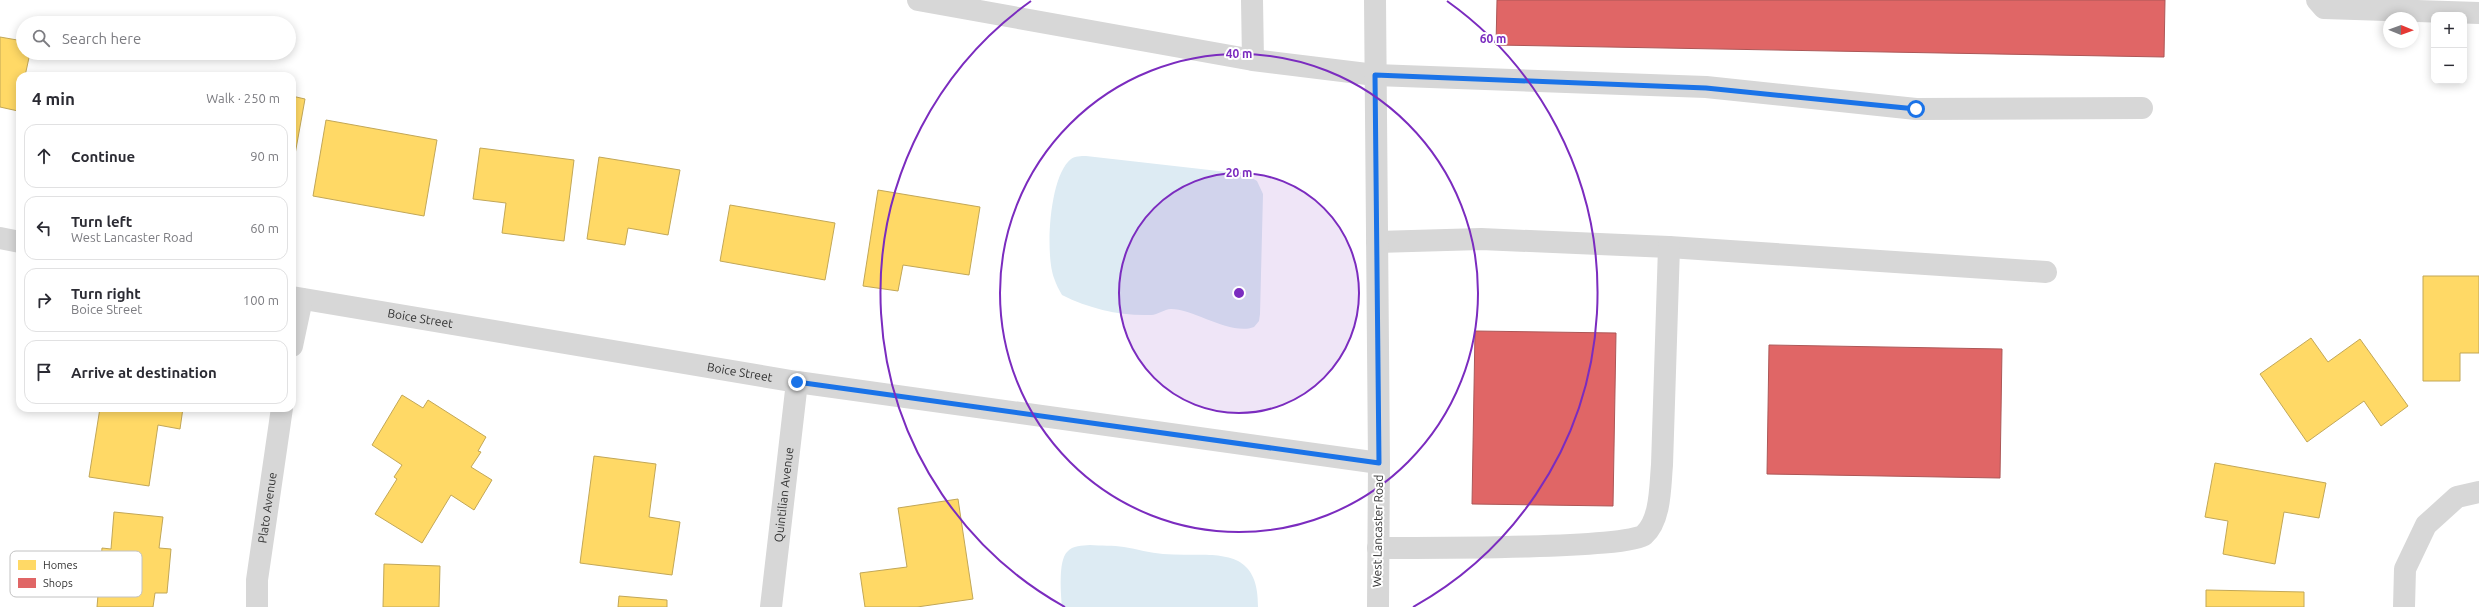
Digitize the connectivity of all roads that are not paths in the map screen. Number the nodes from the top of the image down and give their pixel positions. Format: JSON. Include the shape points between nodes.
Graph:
{"nodes":[{"id":1,"x":918,"y":0,"type":"edge"},
{"id":2,"x":1252,"y":0,"type":"edge"},
{"id":3,"x":1375,"y":0,"type":"edge"},
{"id":4,"x":2317,"y":0,"type":"edge"},
{"id":5,"x":2479,"y":13,"type":"edge"},
{"id":6,"x":1253,"y":60,"type":"junction"},
{"id":7,"x":1375,"y":75,"type":"junction"},
{"id":8,"x":2142,"y":108,"type":"dead end"},
{"id":9,"x":0,"y":238,"type":"edge"},
{"id":10,"x":16,"y":241,"type":"edge"},
{"id":11,"x":1377,"y":242,"type":"junction"},
{"id":12,"x":1669,"y":247,"type":"junction"},
{"id":13,"x":2046,"y":272,"type":"dead end"},
{"id":14,"x":297,"y":298,"type":"edge"},
{"id":15,"x":797,"y":382,"type":"junction"},
{"id":16,"x":281,"y":412,"type":"edge"},
{"id":17,"x":1379,"y":463,"type":"junction"},
{"id":18,"x":2479,"y":492,"type":"edge"},
{"id":19,"x":1378,"y":548,"type":"junction"},
{"id":20,"x":257,"y":607,"type":"edge"},
{"id":21,"x":771,"y":607,"type":"edge"},
{"id":22,"x":1378,"y":607,"type":"edge"},
{"id":23,"x":2404,"y":607,"type":"edge"}],
"edges":[{"from":1,"to":6,"type":"street"},
{"from":2,"to":6,"type":"street"},
{"from":3,"to":7,"type":"street","name":"West Lancaster Road"},
{"from":4,"to":5,"type":"street","via":[[2324,8]]},
{"from":6,"to":7,"type":"street"},
{"from":7,"to":8,"type":"street","via":[[1706,88],[1916,109]]},
{"from":7,"to":11,"type":"street","name":"West Lancaster Road"},
{"from":9,"to":10,"type":"street"},
{"from":11,"to":12,"type":"street","via":[[1481,239]]},
{"from":11,"to":17,"type":"street","name":"West Lancaster Road"},
{"from":12,"to":13,"type":"street"},
{"from":12,"to":19,"type":"street","via":[[1662,465],[1653,520],[1644,535],[1632,540],[1581,544]]},
{"from":14,"to":15,"type":"street","name":"Boice Street"},
{"from":15,"to":17,"type":"street","name":"Boice Street"},
{"from":15,"to":21,"type":"street","name":"Quintilian Avenue"},
{"from":16,"to":20,"type":"street","name":"Plato Avenue","via":[[257,580]]},
{"from":17,"to":19,"type":"street","name":"West Lancaster Road"},
{"from":18,"to":23,"type":"street","via":[[2457,497],[2426,525],[2405,569]]},
{"from":19,"to":22,"type":"street","name":"West Lancaster Road"}]}
